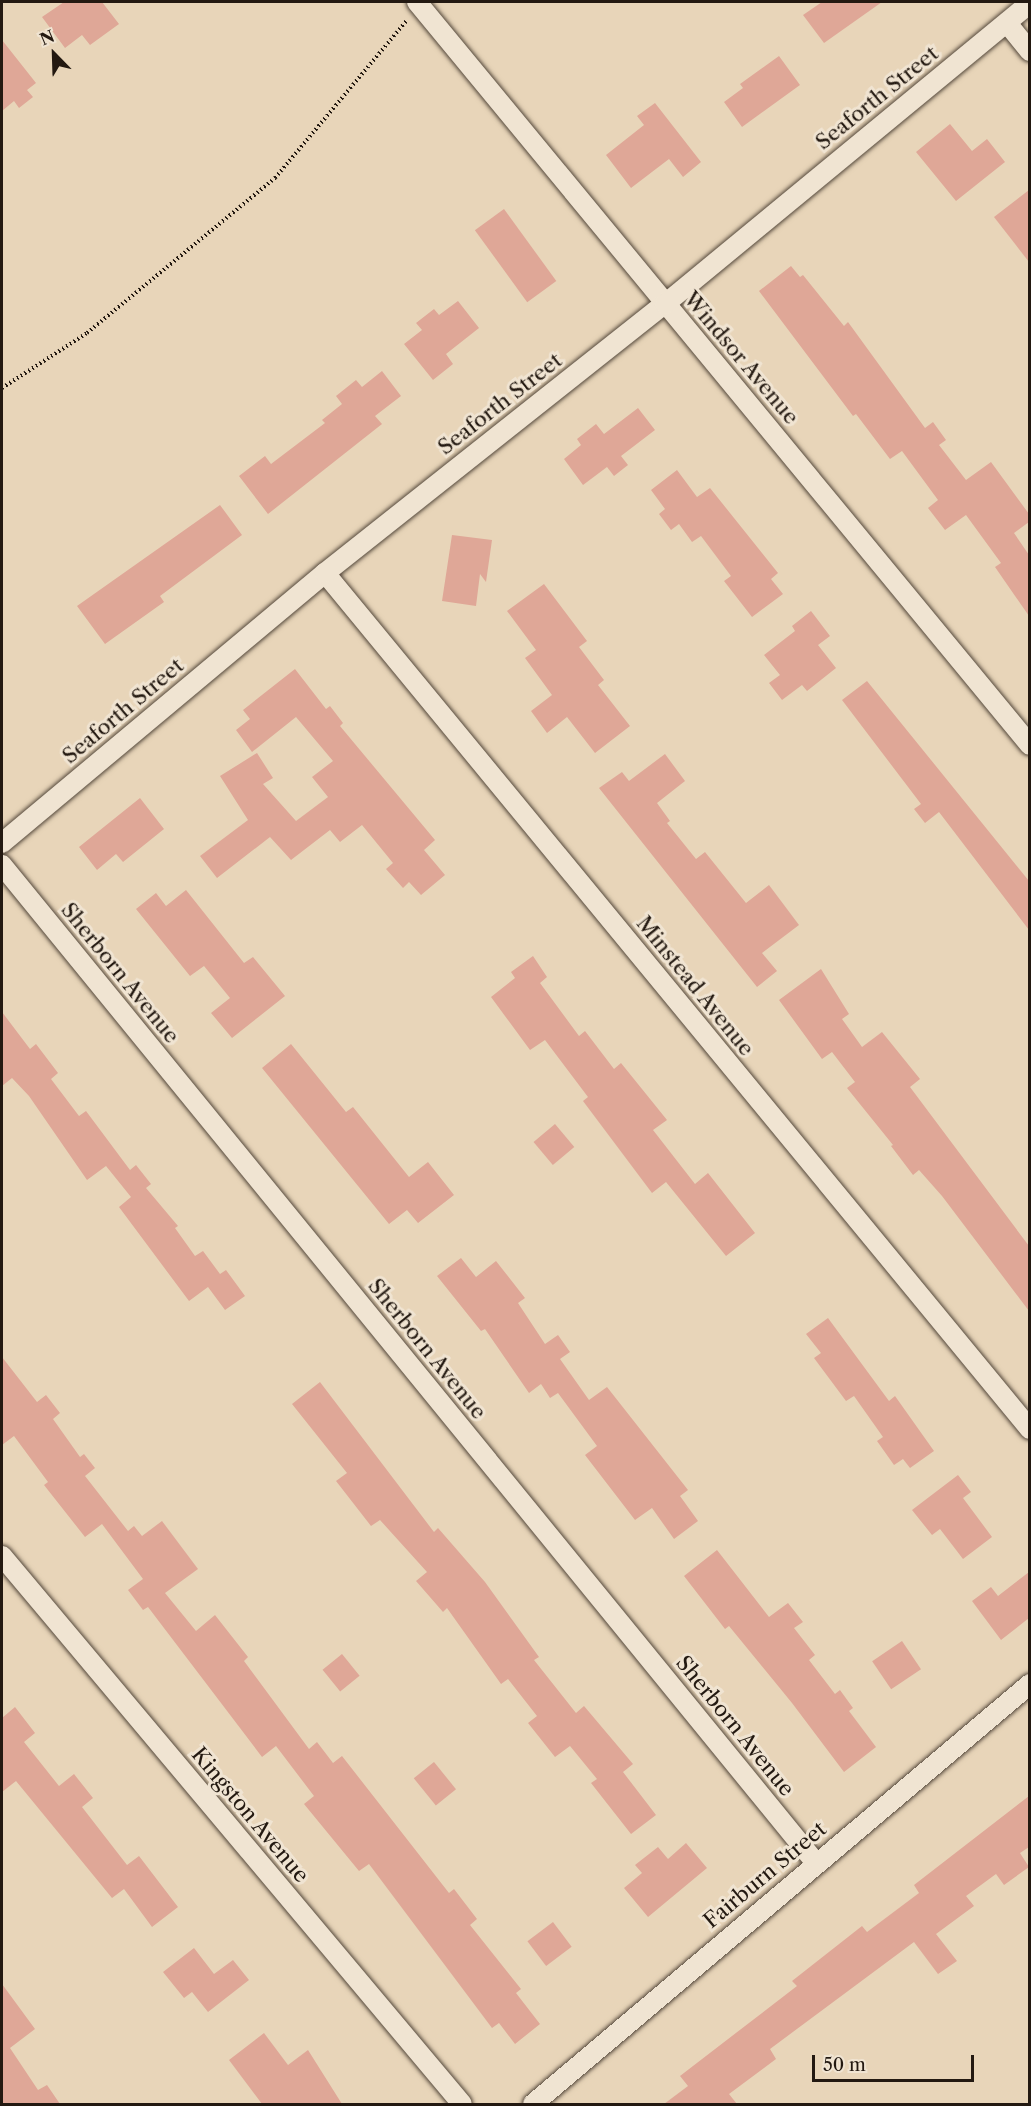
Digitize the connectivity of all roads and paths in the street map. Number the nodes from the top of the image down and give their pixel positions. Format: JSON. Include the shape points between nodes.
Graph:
{"nodes":[{"id":1,"x":418,"y":3,"type":"edge"},
{"id":2,"x":1029,"y":3,"type":"edge"},
{"id":3,"x":1007,"y":23,"type":"junction"},
{"id":4,"x":1029,"y":51,"type":"edge"},
{"id":5,"x":665,"y":304,"type":"junction"},
{"id":6,"x":2,"y":388,"type":"edge"},
{"id":7,"x":324,"y":573,"type":"junction"},
{"id":8,"x":1029,"y":745,"type":"edge"},
{"id":9,"x":2,"y":843,"type":"edge"},
{"id":10,"x":2,"y":865,"type":"edge"},
{"id":11,"x":1029,"y":1429,"type":"edge"},
{"id":12,"x":2,"y":1556,"type":"edge"},
{"id":13,"x":1029,"y":1683,"type":"edge"},
{"id":14,"x":816,"y":1863,"type":"junction"},
{"id":15,"x":462,"y":2104,"type":"edge"},
{"id":16,"x":533,"y":2104,"type":"edge"}],
"edges":[{"from":1,"to":5,"type":"street","name":"Windsor Avenue"},
{"from":1,"to":6,"type":"path","via":[[275,178],[87,333]]},
{"from":2,"to":3,"type":"street","name":"Seaforth Street"},
{"from":3,"to":4,"type":"street"},
{"from":3,"to":5,"type":"street","name":"Seaforth Street"},
{"from":5,"to":7,"type":"street","name":"Seaforth Street"},
{"from":5,"to":8,"type":"street","name":"Windsor Avenue"},
{"from":7,"to":9,"type":"street","name":"Seaforth Street"},
{"from":7,"to":11,"type":"street","name":"Minstead Avenue"},
{"from":10,"to":14,"type":"street","name":"Sherborn Avenue"},
{"from":12,"to":15,"type":"street","name":"Kingston Avenue"},
{"from":13,"to":14,"type":"street","name":"Fairburn Street"},
{"from":14,"to":16,"type":"street","name":"Fairburn Street"}]}
